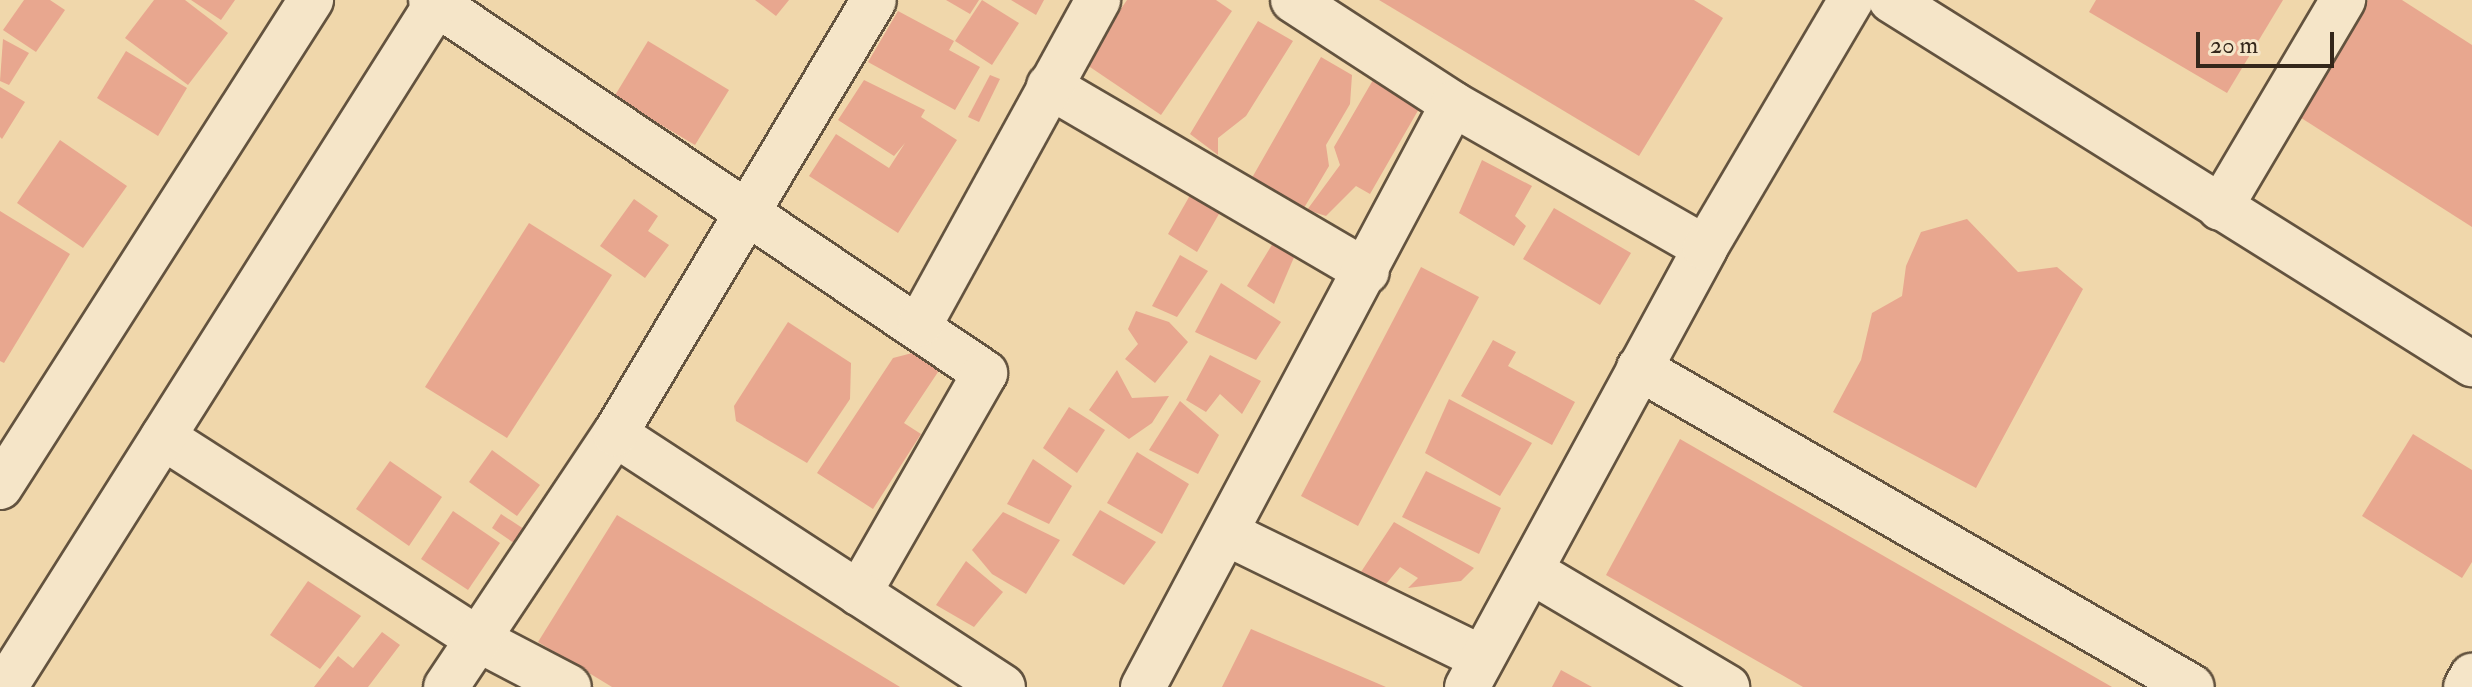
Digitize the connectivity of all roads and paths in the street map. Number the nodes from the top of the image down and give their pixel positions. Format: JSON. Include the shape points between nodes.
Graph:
{"nodes":[{"id":1,"x":311,"y":0,"type":"edge"},
{"id":2,"x":874,"y":0,"type":"edge"},
{"id":3,"x":1098,"y":0,"type":"edge"},
{"id":4,"x":1293,"y":0,"type":"edge"},
{"id":5,"x":1851,"y":0,"type":"edge"},
{"id":6,"x":1891,"y":0,"type":"edge"},
{"id":7,"x":2343,"y":0,"type":"edge"},
{"id":8,"x":435,"y":1,"type":"edge"},
{"id":9,"x":1049,"y":86,"type":"junction"},
{"id":10,"x":1453,"y":104,"type":"junction"},
{"id":11,"x":2220,"y":208,"type":"junction"},
{"id":12,"x":743,"y":215,"type":"junction"},
{"id":13,"x":1705,"y":248,"type":"junction"},
{"id":14,"x":1367,"y":272,"type":"junction"},
{"id":15,"x":920,"y":324,"type":"junction"},
{"id":16,"x":2472,"y":364,"type":"edge"},
{"id":17,"x":1639,"y":368,"type":"junction"},
{"id":18,"x":615,"y":434,"type":"junction"},
{"id":19,"x":163,"y":437,"type":"junction"},
{"id":20,"x":0,"y":487,"type":"edge"},
{"id":21,"x":1226,"y":533,"type":"junction"},
{"id":22,"x":1531,"y":571,"type":"junction"},
{"id":23,"x":859,"y":593,"type":"junction"},
{"id":24,"x":481,"y":641,"type":"junction"},
{"id":25,"x":1474,"y":673,"type":"edge"},
{"id":26,"x":2472,"y":676,"type":"edge"},
{"id":27,"x":5,"y":687,"type":"edge"},
{"id":28,"x":446,"y":687,"type":"edge"},
{"id":29,"x":569,"y":687,"type":"edge"},
{"id":30,"x":1003,"y":687,"type":"edge"},
{"id":31,"x":1143,"y":687,"type":"edge"},
{"id":32,"x":1727,"y":687,"type":"edge"},
{"id":33,"x":2192,"y":687,"type":"edge"},
{"id":34,"x":2466,"y":687,"type":"edge"}],
"edges":[{"from":1,"to":20,"type":"street"},
{"from":2,"to":12,"type":"street"},
{"from":3,"to":9,"type":"street"},
{"from":4,"to":10,"type":"street"},
{"from":5,"to":13,"type":"street"},
{"from":6,"to":11,"type":"street"},
{"from":7,"to":11,"type":"street"},
{"from":8,"to":12,"type":"street"},
{"from":8,"to":19,"type":"street"},
{"from":9,"to":14,"type":"street"},
{"from":9,"to":15,"type":"street"},
{"from":10,"to":13,"type":"street"},
{"from":10,"to":14,"type":"street"},
{"from":11,"to":16,"type":"street"},
{"from":12,"to":15,"type":"street"},
{"from":12,"to":18,"type":"street"},
{"from":13,"to":17,"type":"street"},
{"from":14,"to":21,"type":"street"},
{"from":15,"to":23,"type":"street","via":[[985,373]]},
{"from":17,"to":22,"type":"street"},
{"from":17,"to":33,"type":"street"},
{"from":18,"to":23,"type":"street"},
{"from":18,"to":24,"type":"street"},
{"from":19,"to":24,"type":"street"},
{"from":19,"to":27,"type":"street"},
{"from":21,"to":25,"type":"street"},
{"from":21,"to":31,"type":"street"},
{"from":22,"to":25,"type":"street"},
{"from":22,"to":32,"type":"street"},
{"from":23,"to":30,"type":"street"},
{"from":24,"to":28,"type":"street"},
{"from":24,"to":29,"type":"street"},
{"from":26,"to":34,"type":"street"}]}
